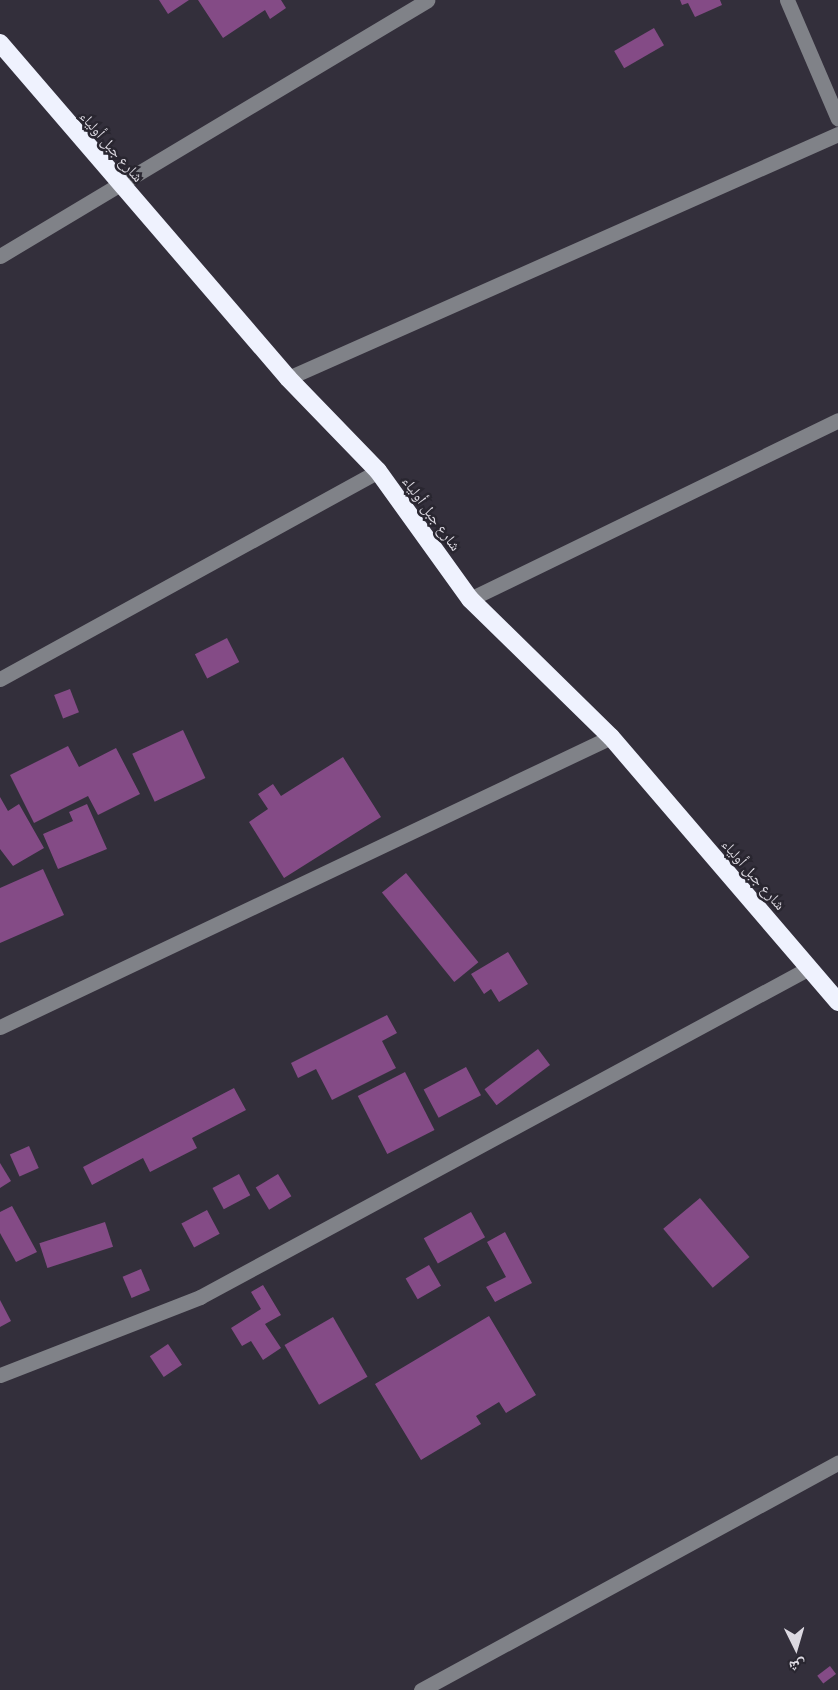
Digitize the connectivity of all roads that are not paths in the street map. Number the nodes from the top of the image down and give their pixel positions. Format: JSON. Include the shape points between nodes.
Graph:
{"nodes":[{"id":1,"x":427,"y":0,"type":"edge"},
{"id":2,"x":787,"y":0,"type":"edge"},
{"id":3,"x":0,"y":43,"type":"edge"},
{"id":4,"x":838,"y":119,"type":"edge"},
{"id":5,"x":838,"y":134,"type":"edge"},
{"id":6,"x":121,"y":186,"type":"junction"},
{"id":7,"x":0,"y":256,"type":"edge"},
{"id":8,"x":288,"y":378,"type":"junction"},
{"id":9,"x":838,"y":420,"type":"edge"},
{"id":10,"x":378,"y":471,"type":"junction"},
{"id":11,"x":470,"y":599,"type":"junction"},
{"id":12,"x":0,"y":679,"type":"edge"},
{"id":13,"x":611,"y":737,"type":"junction"},
{"id":14,"x":808,"y":968,"type":"junction"},
{"id":15,"x":838,"y":1002,"type":"edge"},
{"id":16,"x":0,"y":1027,"type":"edge"},
{"id":17,"x":0,"y":1375,"type":"edge"},
{"id":18,"x":838,"y":1463,"type":"edge"},
{"id":19,"x":421,"y":1690,"type":"edge"}],
"edges":[{"from":1,"to":6,"type":"street"},
{"from":2,"to":4,"type":"street"},
{"from":3,"to":6,"type":"highway","name":"شارع جبل أولياء"},
{"from":5,"to":8,"type":"street"},
{"from":6,"to":7,"type":"street"},
{"from":6,"to":8,"type":"highway","name":"شارع جبل أولياء"},
{"from":8,"to":10,"type":"highway","name":"شارع جبل أولياء"},
{"from":9,"to":11,"type":"street"},
{"from":10,"to":11,"type":"highway","name":"شارع جبل أولياء"},
{"from":10,"to":12,"type":"street"},
{"from":11,"to":13,"type":"highway","name":"شارع جبل أولياء"},
{"from":13,"to":14,"type":"highway","name":"شارع جبل أولياء"},
{"from":13,"to":16,"type":"street"},
{"from":14,"to":15,"type":"highway","name":"شارع جبل أولياء"},
{"from":14,"to":17,"type":"street","via":[[200,1297]]},
{"from":18,"to":19,"type":"street"}]}
